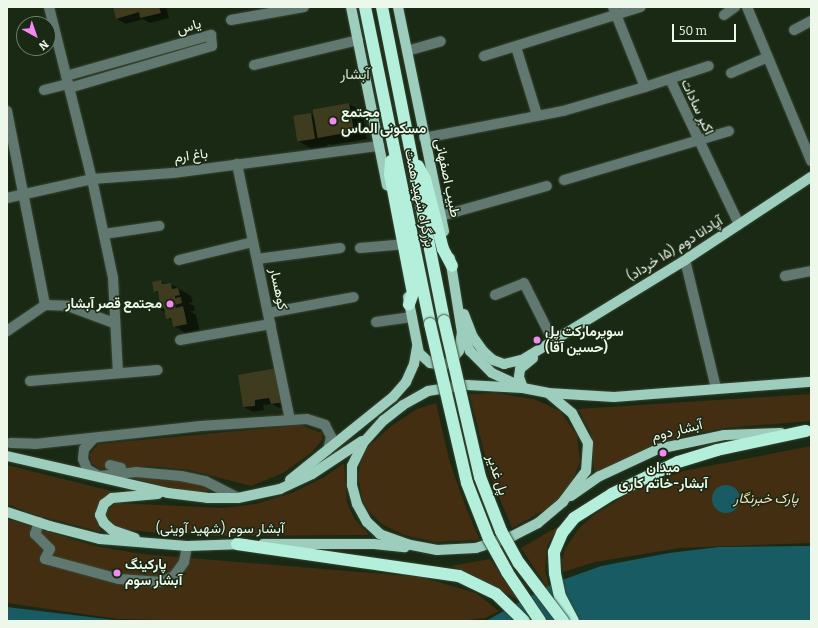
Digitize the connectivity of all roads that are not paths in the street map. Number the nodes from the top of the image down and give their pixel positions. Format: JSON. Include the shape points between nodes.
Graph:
{"nodes":[{"id":1,"x":49,"y":7,"type":"edge"},
{"id":2,"x":304,"y":7,"type":"edge"},
{"id":3,"x":351,"y":7,"type":"edge"},
{"id":4,"x":365,"y":7,"type":"edge"},
{"id":5,"x":382,"y":7,"type":"edge"},
{"id":6,"x":398,"y":7,"type":"edge"},
{"id":7,"x":640,"y":7,"type":"edge"},
{"id":8,"x":735,"y":7,"type":"edge"},
{"id":9,"x":747,"y":7,"type":"edge"},
{"id":10,"x":615,"y":11,"type":"edge"},
{"id":11,"x":724,"y":15,"type":"dead end"},
{"id":12,"x":232,"y":20,"type":"dead end"},
{"id":13,"x":811,"y":21,"type":"edge"},
{"id":14,"x":794,"y":30,"type":"dead end"},
{"id":15,"x":358,"y":40,"type":"junction"},
{"id":16,"x":441,"y":41,"type":"dead end"},
{"id":17,"x":516,"y":47,"type":"junction"},
{"id":18,"x":407,"y":51,"type":"junction"},
{"id":19,"x":484,"y":56,"type":"dead end"},
{"id":20,"x":768,"y":57,"type":"junction"},
{"id":21,"x":254,"y":65,"type":"dead end"},
{"id":22,"x":709,"y":66,"type":"dead end"},
{"id":23,"x":731,"y":73,"type":"dead end"},
{"id":24,"x":670,"y":79,"type":"junction"},
{"id":25,"x":68,"y":83,"type":"junction"},
{"id":26,"x":645,"y":87,"type":"junction"},
{"id":27,"x":44,"y":90,"type":"dead end"},
{"id":28,"x":7,"y":111,"type":"edge"},
{"id":29,"x":537,"y":115,"type":"junction"},
{"id":30,"x":729,"y":131,"type":"dead end"},
{"id":31,"x":424,"y":138,"type":"junction"},
{"id":32,"x":698,"y":141,"type":"junction"},
{"id":33,"x":379,"y":146,"type":"junction"},
{"id":34,"x":394,"y":150,"type":"junction"},
{"id":35,"x":411,"y":152,"type":"junction"},
{"id":36,"x":811,"y":160,"type":"edge"},
{"id":37,"x":237,"y":164,"type":"junction"},
{"id":38,"x":811,"y":177,"type":"edge"},
{"id":39,"x":92,"y":179,"type":"junction"},
{"id":40,"x":564,"y":180,"type":"dead end"},
{"id":41,"x":547,"y":186,"type":"dead end"},
{"id":42,"x":22,"y":195,"type":"junction"},
{"id":43,"x":7,"y":198,"type":"edge"},
{"id":44,"x":441,"y":216,"type":"junction"},
{"id":45,"x":740,"y":224,"type":"junction"},
{"id":46,"x":159,"y":226,"type":"dead end"},
{"id":47,"x":104,"y":234,"type":"junction"},
{"id":48,"x":253,"y":242,"type":"junction"},
{"id":49,"x":398,"y":245,"type":"junction"},
{"id":50,"x":340,"y":248,"type":"dead end"},
{"id":51,"x":360,"y":248,"type":"dead end"},
{"id":52,"x":257,"y":259,"type":"junction"},
{"id":53,"x":178,"y":260,"type":"dead end"},
{"id":54,"x":685,"y":260,"type":"junction"},
{"id":55,"x":452,"y":266,"type":"junction"},
{"id":56,"x":811,"y":271,"type":"edge"},
{"id":57,"x":785,"y":276,"type":"dead end"},
{"id":58,"x":458,"y":295,"type":"junction"},
{"id":59,"x":495,"y":296,"type":"dead end"},
{"id":60,"x":354,"y":297,"type":"dead end"},
{"id":61,"x":409,"y":304,"type":"junction"},
{"id":62,"x":45,"y":305,"type":"junction"},
{"id":63,"x":268,"y":313,"type":"junction"},
{"id":64,"x":412,"y":317,"type":"junction"},
{"id":65,"x":444,"y":321,"type":"joint"},
{"id":66,"x":376,"y":322,"type":"dead end"},
{"id":67,"x":114,"y":323,"type":"junction"},
{"id":68,"x":270,"y":324,"type":"junction"},
{"id":69,"x":7,"y":331,"type":"edge"},
{"id":70,"x":462,"y":333,"type":"junction"},
{"id":71,"x":180,"y":340,"type":"dead end"},
{"id":72,"x":553,"y":341,"type":"junction"},
{"id":73,"x":417,"y":347,"type":"junction"},
{"id":74,"x":158,"y":370,"type":"dead end"},
{"id":75,"x":118,"y":373,"type":"junction"},
{"id":76,"x":30,"y":381,"type":"dead end"},
{"id":77,"x":811,"y":382,"type":"edge"},
{"id":78,"x":523,"y":388,"type":"junction"},
{"id":79,"x":716,"y":388,"type":"junction"},
{"id":80,"x":548,"y":393,"type":"junction"},
{"id":81,"x":290,"y":420,"type":"junction"},
{"id":82,"x":809,"y":431,"type":"edge"},
{"id":83,"x":368,"y":437,"type":"junction"},
{"id":84,"x":94,"y":438,"type":"junction"},
{"id":85,"x":9,"y":445,"type":"edge"},
{"id":86,"x":328,"y":450,"type":"junction"},
{"id":87,"x":7,"y":456,"type":"edge"},
{"id":88,"x":20,"y":459,"type":"junction"},
{"id":89,"x":110,"y":465,"type":"dead end"},
{"id":90,"x":122,"y":474,"type":"junction"},
{"id":91,"x":99,"y":476,"type":"junction"},
{"id":92,"x":280,"y":489,"type":"junction"},
{"id":93,"x":168,"y":493,"type":"junction"},
{"id":94,"x":238,"y":498,"type":"junction"},
{"id":95,"x":563,"y":502,"type":"junction"},
{"id":96,"x":7,"y":512,"type":"edge"},
{"id":97,"x":39,"y":522,"type":"junction"},
{"id":98,"x":150,"y":543,"type":"junction"},
{"id":99,"x":237,"y":544,"type":"junction"},
{"id":100,"x":187,"y":546,"type":"junction"},
{"id":101,"x":437,"y":550,"type":"junction"},
{"id":102,"x":524,"y":621,"type":"edge"},
{"id":103,"x":540,"y":621,"type":"edge"},
{"id":104,"x":563,"y":621,"type":"edge"},
{"id":105,"x":573,"y":621,"type":"edge"}],
"edges":[{"from":1,"to":25,"type":"street"},
{"from":2,"to":12,"type":"street"},
{"from":3,"to":15,"type":"main road"},
{"from":4,"to":34,"type":"highway","name":"بزرگراه شهید همت"},
{"from":5,"to":35,"type":"highway","name":"بزرگراه شهید همت"},
{"from":6,"to":18,"type":"main road","name":"طبیب اصفهانی"},
{"from":7,"to":10,"type":"street"},
{"from":8,"to":11,"type":"street"},
{"from":9,"to":20,"type":"street"},
{"from":10,"to":17,"type":"street"},
{"from":10,"to":26,"type":"street"},
{"from":13,"to":14,"type":"street"},
{"from":15,"to":21,"type":"street"},
{"from":15,"to":33,"type":"main road"},
{"from":16,"to":18,"type":"street"},
{"from":17,"to":19,"type":"street"},
{"from":17,"to":29,"type":"street"},
{"from":18,"to":31,"type":"main road","name":"طبیب اصفهانی"},
{"from":20,"to":23,"type":"street"},
{"from":20,"to":36,"type":"street"},
{"from":22,"to":24,"type":"street"},
{"from":24,"to":26,"type":"street","name":"اکبر سادات"},
{"from":24,"to":32,"type":"street","name":"اکبر سادات"},
{"from":25,"to":25,"type":"street","name":"یاس","via":[[212,46],[211,35]]},
{"from":25,"to":27,"type":"street"},
{"from":25,"to":39,"type":"street"},
{"from":26,"to":29,"type":"street","name":"اکبر سادات","via":[[563,111]]},
{"from":28,"to":42,"type":"street"},
{"from":29,"to":31,"type":"street","name":"اکبر سادات"},
{"from":30,"to":32,"type":"street"},
{"from":31,"to":44,"type":"main road","name":"طبیب اصفهانی"},
{"from":32,"to":40,"type":"street"},
{"from":32,"to":45,"type":"street","name":"اکبر سادات"},
{"from":33,"to":37,"type":"street","name":"باغ ارم"},
{"from":33,"to":49,"type":"main road"},
{"from":34,"to":61,"type":"highway","via":[[390,174],[413,293]]},
{"from":34,"to":103,"type":"highway","name":"بزرگراه شهید همت","bridge":true,"via":[[430,324],[467,483],[503,566]]},
{"from":35,"to":55,"type":"highway","via":[[425,179],[442,244]]},
{"from":35,"to":65,"type":"highway","name":"بزرگراه شهید همت"},
{"from":37,"to":39,"type":"street","name":"باغ ارم"},
{"from":37,"to":48,"type":"street","name":"کوهسار"},
{"from":38,"to":45,"type":"main road","name":"آپادانا دوم (۱۵ خرداد)"},
{"from":39,"to":42,"type":"street","name":"باغ ارم"},
{"from":39,"to":47,"type":"street"},
{"from":41,"to":44,"type":"street"},
{"from":42,"to":43,"type":"street","name":"باغ ارم"},
{"from":42,"to":62,"type":"street"},
{"from":44,"to":55,"type":"main road","name":"طبیب اصفهانی"},
{"from":45,"to":54,"type":"main road","name":"آپادانا دوم (۱۵ خرداد)"},
{"from":46,"to":47,"type":"street"},
{"from":47,"to":67,"type":"street","via":[[113,278]]},
{"from":48,"to":52,"type":"street","name":"کوهسار"},
{"from":48,"to":53,"type":"street"},
{"from":49,"to":51,"type":"street"},
{"from":49,"to":61,"type":"main road"},
{"from":50,"to":52,"type":"street"},
{"from":52,"to":63,"type":"street","name":"کوهسار"},
{"from":54,"to":72,"type":"main road","name":"آپادانا دوم (۱۵ خرداد)"},
{"from":54,"to":79,"type":"street"},
{"from":55,"to":58,"type":"main road","name":"طبیب اصفهانی"},
{"from":56,"to":57,"type":"street"},
{"from":58,"to":70,"type":"main road","name":"طبیب اصفهانی"},
{"from":58,"to":72,"type":"main road","via":[[473,338],[493,360],[504,364],[522,360]]},
{"from":59,"to":72,"type":"street","via":[[524,283]]},
{"from":60,"to":63,"type":"street"},
{"from":61,"to":64,"type":"main road"},
{"from":62,"to":67,"type":"street","via":[[68,306]]},
{"from":62,"to":69,"type":"street"},
{"from":63,"to":68,"type":"street","name":"کوهسار"},
{"from":64,"to":66,"type":"street"},
{"from":64,"to":73,"type":"main road"},
{"from":65,"to":104,"type":"highway","name":"پل غدیر","bridge":true,"via":[[480,477],[501,530],[519,564]]},
{"from":67,"to":75,"type":"street"},
{"from":68,"to":71,"type":"street"},
{"from":68,"to":81,"type":"street","name":"کوهسار"},
{"from":70,"to":73,"type":"main road","via":[[459,351],[444,365],[430,363],[424,359]]},
{"from":70,"to":78,"type":"main road","via":[[470,351],[492,373]]},
{"from":72,"to":78,"type":"main road","via":[[520,369],[519,377]]},
{"from":73,"to":86,"type":"main road","via":[[414,364],[406,382],[372,416]]},
{"from":74,"to":75,"type":"street"},
{"from":75,"to":76,"type":"street"},
{"from":77,"to":79,"type":"main road"},
{"from":78,"to":80,"type":"main road"},
{"from":78,"to":83,"type":"main road","via":[[467,385],[428,391],[403,405]]},
{"from":79,"to":80,"type":"main road","via":[[614,397]]},
{"from":80,"to":95,"type":"main road","via":[[572,413],[588,443],[586,471]]},
{"from":81,"to":84,"type":"street"},
{"from":81,"to":86,"type":"street","via":[[307,419],[325,425],[331,437]]},
{"from":82,"to":95,"type":"main road","name":"آبشار دوم","via":[[724,435],[658,449],[600,476]]},
{"from":82,"to":105,"type":"highway","via":[[717,450],[678,462],[641,478],[574,518],[562,533],[554,552],[560,597]]},
{"from":83,"to":92,"type":"main road","via":[[312,474]]},
{"from":83,"to":101,"type":"main road","via":[[352,466],[352,485],[357,504],[367,522],[380,534],[407,544]]},
{"from":84,"to":85,"type":"street"},
{"from":84,"to":91,"type":"street","via":[[84,450],[83,459],[87,469]]},
{"from":85,"to":88,"type":"street"},
{"from":86,"to":92,"type":"main road"},
{"from":87,"to":88,"type":"main road"},
{"from":88,"to":91,"type":"main road"},
{"from":89,"to":90,"type":"street","via":[[121,468]]},
{"from":90,"to":91,"type":"street"},
{"from":90,"to":94,"type":"street","via":[[153,472],[187,477],[212,483]]},
{"from":91,"to":93,"type":"main road"},
{"from":92,"to":94,"type":"main road"},
{"from":93,"to":94,"type":"main road","via":[[207,498]]},
{"from":93,"to":98,"type":"main road","via":[[120,497],[104,504],[100,515],[112,530]]},
{"from":95,"to":101,"type":"main road","via":[[538,522],[513,536],[476,548]]},
{"from":96,"to":97,"type":"main road","name":"آبشار سوم (شهید آوینی)"},
{"from":97,"to":98,"type":"main road","name":"آبشار سوم (شهید آوینی)","via":[[100,539]]},
{"from":97,"to":100,"type":"street","via":[[35,534],[50,549],[45,559],[119,579],[161,582],[174,576],[184,562]]},
{"from":98,"to":100,"type":"main road","name":"آبشار سوم (شهید آوینی)"},
{"from":99,"to":100,"type":"main road","name":"آبشار سوم (شهید آوینی)"},
{"from":99,"to":101,"type":"main road","name":"آبشار سوم (شهید آوینی)","via":[[374,544]]},
{"from":99,"to":102,"type":"highway","via":[[459,576],[484,587],[505,602]]}]}
